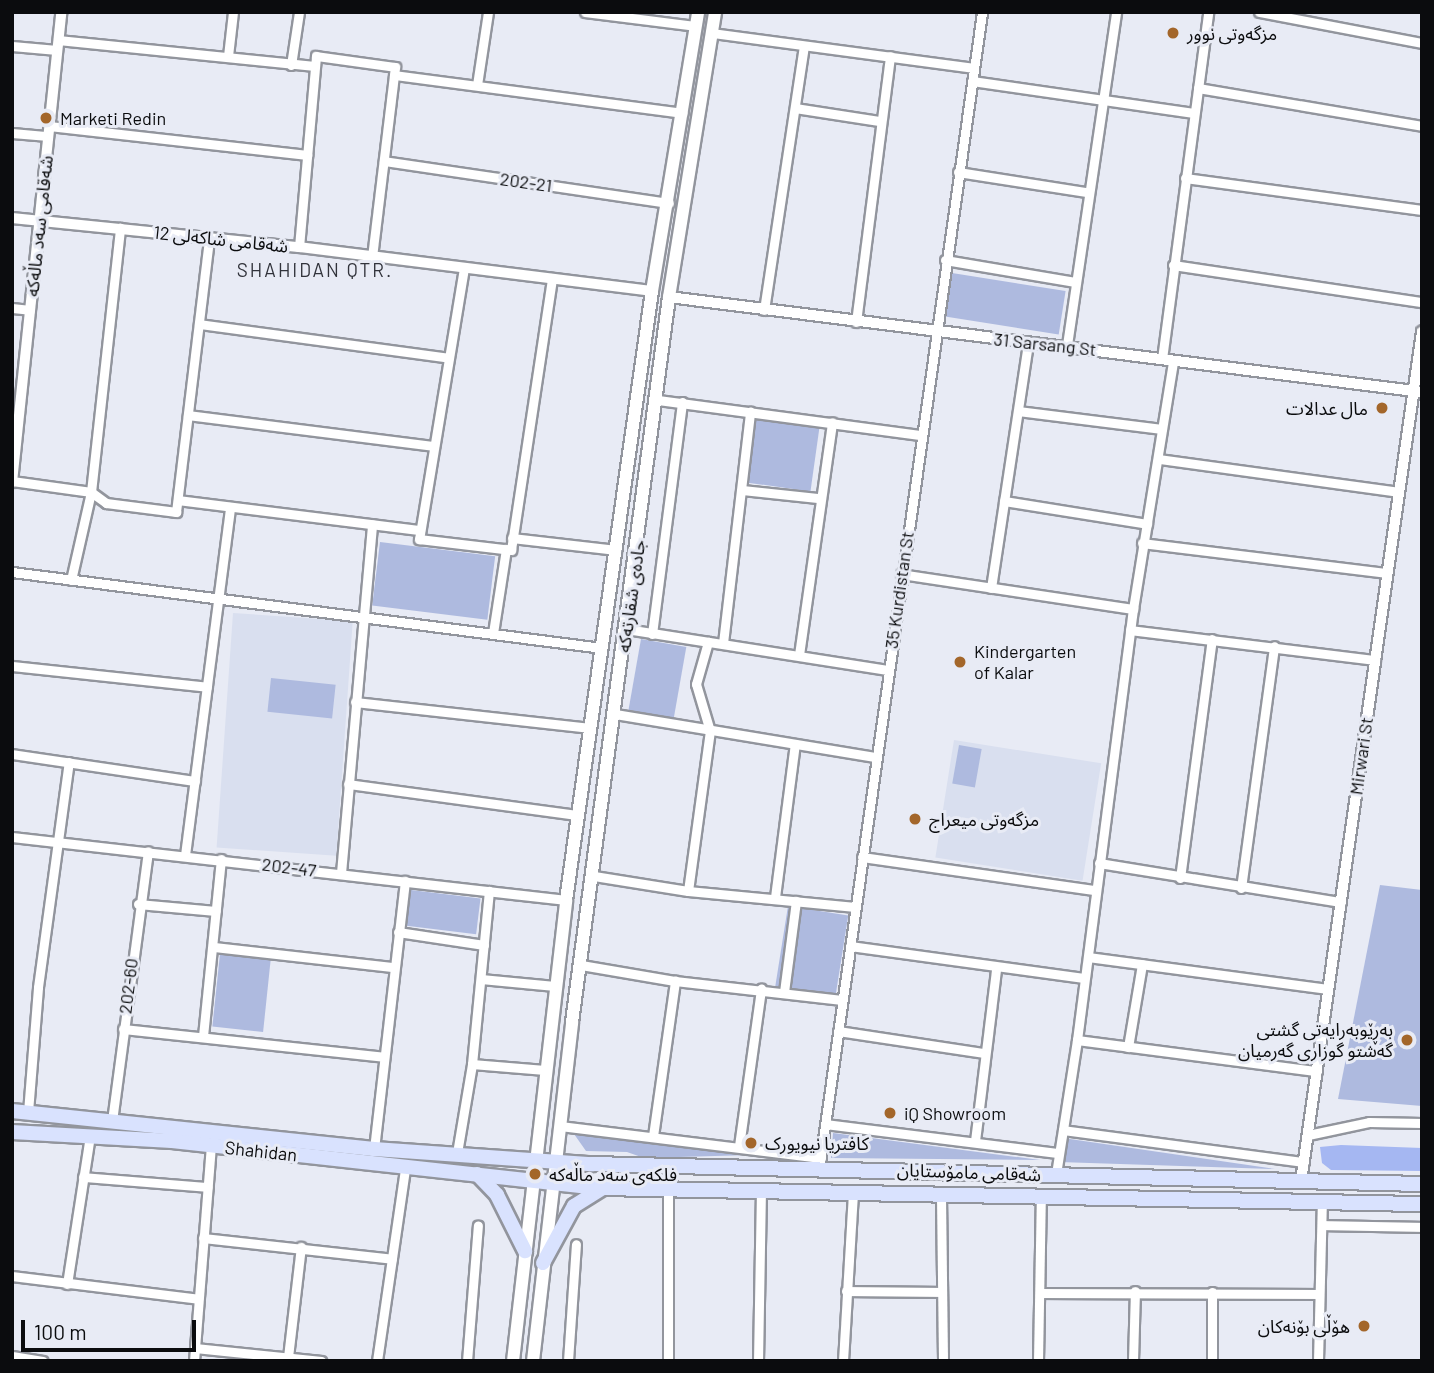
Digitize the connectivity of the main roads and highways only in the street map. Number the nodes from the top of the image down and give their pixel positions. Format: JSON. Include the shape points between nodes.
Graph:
{"nodes":[{"id":1,"x":698,"y":12,"type":"edge"},
{"id":2,"x":715,"y":12,"type":"edge"},
{"id":3,"x":613,"y":576,"type":"junction"},
{"id":4,"x":633,"y":576,"type":"junction"},
{"id":5,"x":12,"y":1111,"type":"edge"},
{"id":6,"x":12,"y":1132,"type":"edge"},
{"id":7,"x":171,"y":1134,"type":"junction"},
{"id":8,"x":535,"y":1160,"type":"junction"},
{"id":9,"x":555,"y":1161,"type":"junction"},
{"id":10,"x":477,"y":1174,"type":"junction"},
{"id":11,"x":533,"y":1179,"type":"junction"},
{"id":12,"x":554,"y":1181,"type":"junction"},
{"id":13,"x":1422,"y":1184,"type":"edge"},
{"id":14,"x":604,"y":1188,"type":"junction"},
{"id":15,"x":1422,"y":1204,"type":"edge"},
{"id":16,"x":525,"y":1251,"type":"junction"},
{"id":17,"x":543,"y":1263,"type":"junction"},
{"id":18,"x":513,"y":1361,"type":"edge"},
{"id":19,"x":533,"y":1361,"type":"edge"}],
"edges":[{"from":1,"to":3,"type":"main road","name":"جادەی شقارتەکە","via":[[652,291]]},
{"from":2,"to":4,"type":"main road","name":"جادەی شقارتەکە","via":[[669,297]]},
{"from":3,"to":4,"type":"main road"},
{"from":3,"to":8,"type":"main road","name":"جادەی شقارتەکە","via":[[566,900]]},
{"from":4,"to":9,"type":"main road","name":"جادەی شقارتەکە"},
{"from":5,"to":7,"type":"main road","via":[[112,1121]]},
{"from":6,"to":7,"type":"main road","name":"Shahidan"},
{"from":7,"to":8,"type":"main road","name":"شەقامی مامۆستایان"},
{"from":7,"to":10,"type":"main road","name":"Shahidan","via":[[211,1146]]},
{"from":8,"to":9,"type":"main road","name":"شەقامی مامۆستایان"},
{"from":8,"to":11,"type":"main road","name":"جادەی شقارتەکە"},
{"from":9,"to":12,"type":"main road","name":"جادەی شقارتەکە"},
{"from":9,"to":13,"type":"main road","name":"شەقامی مامۆستایان","via":[[820,1163]]},
{"from":10,"to":11,"type":"main road","name":"Shahidan"},
{"from":10,"to":16,"type":"main road","via":[[497,1195]]},
{"from":11,"to":12,"type":"main road","name":"شەقامی مامۆستایان"},
{"from":11,"to":16,"type":"main road","name":"جادەی شقارتەکە"},
{"from":12,"to":14,"type":"main road","name":"شەقامی مامۆستایان"},
{"from":12,"to":17,"type":"main road","name":"جادەی شقارتەکە"},
{"from":14,"to":15,"type":"main road","name":"شەقامی مامۆستایان"},
{"from":14,"to":17,"type":"main road","via":[[574,1206]]},
{"from":16,"to":18,"type":"main road","name":"جادەی شقارتەکە"},
{"from":17,"to":19,"type":"main road","name":"جادەی شقارتەکە"}]}
